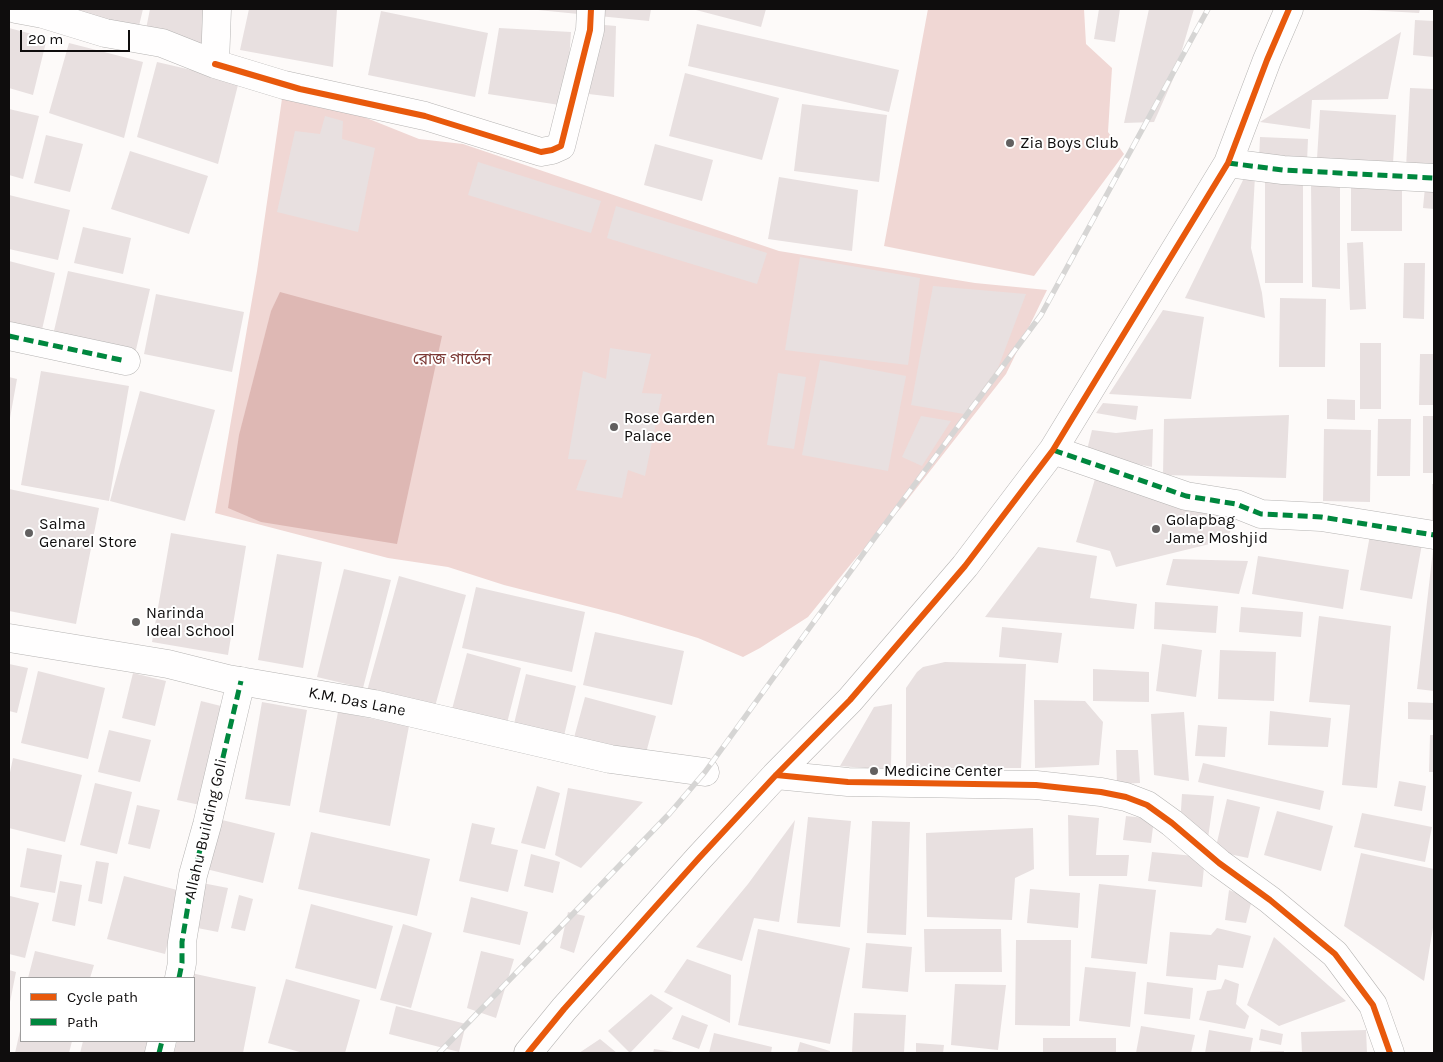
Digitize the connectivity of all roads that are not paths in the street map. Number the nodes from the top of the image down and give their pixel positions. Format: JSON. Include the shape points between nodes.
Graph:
{"nodes":[{"id":1,"x":16,"y":9,"type":"edge"},
{"id":2,"x":218,"y":9,"type":"edge"},
{"id":3,"x":592,"y":9,"type":"edge"},
{"id":4,"x":1289,"y":9,"type":"edge"},
{"id":5,"x":215,"y":64,"type":"junction"},
{"id":6,"x":1228,"y":163,"type":"junction"},
{"id":7,"x":1434,"y":178,"type":"edge"},
{"id":8,"x":9,"y":336,"type":"edge"},
{"id":9,"x":126,"y":361,"type":"dead end"},
{"id":10,"x":1053,"y":450,"type":"junction"},
{"id":11,"x":1434,"y":535,"type":"edge"},
{"id":12,"x":9,"y":638,"type":"edge"},
{"id":13,"x":241,"y":680,"type":"junction"},
{"id":14,"x":705,"y":772,"type":"dead end"},
{"id":15,"x":776,"y":775,"type":"junction"},
{"id":16,"x":179,"y":977,"type":"edge"},
{"id":17,"x":528,"y":1053,"type":"edge"},
{"id":18,"x":1390,"y":1053,"type":"edge"}],
"edges":[{"from":1,"to":5,"type":"street","via":[[105,33],[162,43]]},
{"from":2,"to":5,"type":"street"},
{"from":3,"to":5,"type":"street","via":[[590,30],[561,146],[541,152],[426,116],[300,89]]},
{"from":4,"to":6,"type":"street"},
{"from":6,"to":7,"type":"street","via":[[1283,170]]},
{"from":6,"to":10,"type":"street"},
{"from":8,"to":9,"type":"street"},
{"from":10,"to":11,"type":"street","via":[[1186,496],[1236,504],[1261,514],[1321,517]]},
{"from":10,"to":15,"type":"street","via":[[965,566],[850,700]]},
{"from":12,"to":13,"type":"street","name":"K.M. Das Lane","via":[[159,662]]},
{"from":13,"to":14,"type":"street","name":"K.M. Das Lane","via":[[374,704],[610,759]]},
{"from":13,"to":16,"type":"street","name":"Allahu Building Goli","via":[[193,874]]},
{"from":15,"to":17,"type":"street","via":[[596,973]]},
{"from":15,"to":18,"type":"street","via":[[848,782],[1036,785],[1101,792],[1147,805],[1335,954],[1373,1005]]}]}
